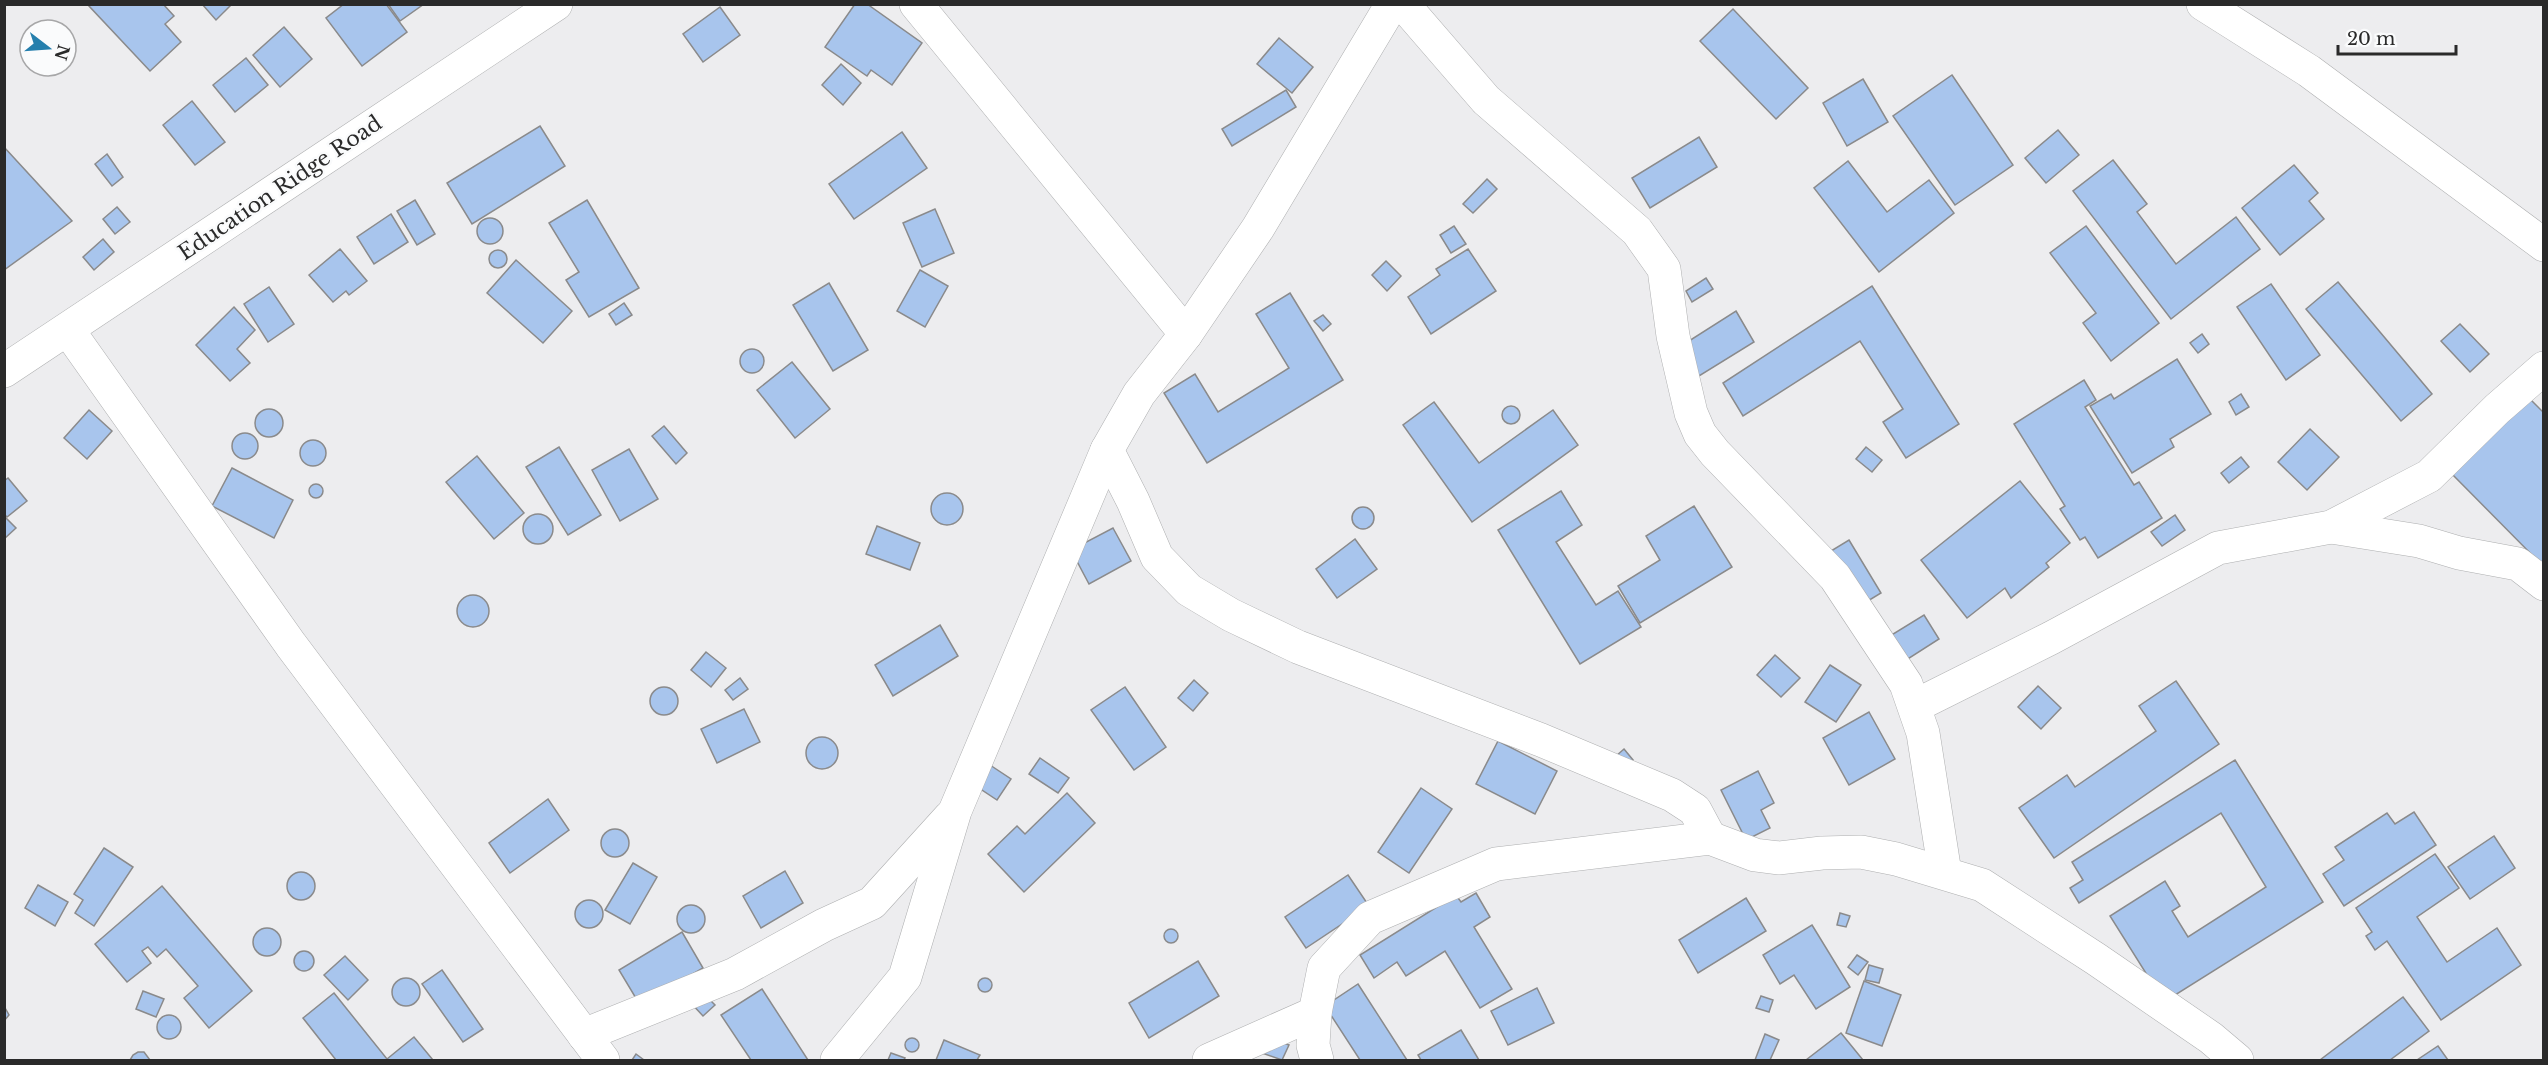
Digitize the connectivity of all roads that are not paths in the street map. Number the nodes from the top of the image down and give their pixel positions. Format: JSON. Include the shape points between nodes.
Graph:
{"nodes":[{"id":1,"x":556,"y":4,"type":"edge"},
{"id":2,"x":916,"y":4,"type":"edge"},
{"id":3,"x":1392,"y":4,"type":"edge"},
{"id":4,"x":1403,"y":4,"type":"edge"},
{"id":5,"x":2203,"y":4,"type":"edge"},
{"id":6,"x":2544,"y":245,"type":"edge"},
{"id":7,"x":68,"y":330,"type":"junction"},
{"id":8,"x":1186,"y":334,"type":"junction"},
{"id":9,"x":2544,"y":368,"type":"edge"},
{"id":10,"x":4,"y":371,"type":"edge"},
{"id":11,"x":1107,"y":450,"type":"junction"},
{"id":12,"x":2331,"y":527,"type":"junction"},
{"id":13,"x":2544,"y":584,"type":"edge"},
{"id":14,"x":1915,"y":706,"type":"junction"},
{"id":15,"x":955,"y":811,"type":"junction"},
{"id":16,"x":1710,"y":838,"type":"junction"},
{"id":17,"x":1945,"y":873,"type":"junction"},
{"id":18,"x":1315,"y":1013,"type":"junction"},
{"id":19,"x":584,"y":1035,"type":"junction"},
{"id":20,"x":603,"y":1060,"type":"edge"},
{"id":21,"x":837,"y":1060,"type":"edge"},
{"id":22,"x":1209,"y":1060,"type":"edge"},
{"id":23,"x":1317,"y":1060,"type":"edge"},
{"id":24,"x":2237,"y":1060,"type":"edge"}],
"edges":[{"from":1,"to":7,"type":"street","name":"Education Ridge Road"},
{"from":2,"to":8,"type":"street"},
{"from":3,"to":8,"type":"street","via":[[1258,228]]},
{"from":4,"to":14,"type":"street","via":[[1486,100],[1637,231],[1654,252],[1664,269],[1673,336],[1691,413],[1700,434],[1835,577],[1906,684]]},
{"from":5,"to":6,"type":"street","via":[[2309,71]]},
{"from":7,"to":10,"type":"street","name":"Education Ridge Road"},
{"from":7,"to":19,"type":"street","via":[[291,645]]},
{"from":8,"to":11,"type":"street","via":[[1139,394]]},
{"from":9,"to":12,"type":"street","via":[[2429,476]]},
{"from":11,"to":15,"type":"street"},
{"from":11,"to":16,"type":"street","via":[[1157,557],[1189,590],[1298,647],[1672,795],[1695,810]]},
{"from":12,"to":13,"type":"street","via":[[2419,541],[2518,564]]},
{"from":12,"to":14,"type":"street","via":[[2218,548]]},
{"from":14,"to":17,"type":"street","via":[[1923,732]]},
{"from":15,"to":19,"type":"street","via":[[872,903],[735,974]]},
{"from":15,"to":21,"type":"street","via":[[905,977]]},
{"from":16,"to":17,"type":"street","via":[[1755,855],[1778,858],[1861,852]]},
{"from":16,"to":18,"type":"street","via":[[1496,864],[1370,918],[1324,969]]},
{"from":17,"to":24,"type":"street","via":[[1982,885],[2182,1018]]},
{"from":18,"to":22,"type":"street"},
{"from":18,"to":23,"type":"street","via":[[1313,1045]]},
{"from":19,"to":20,"type":"street"}]}
